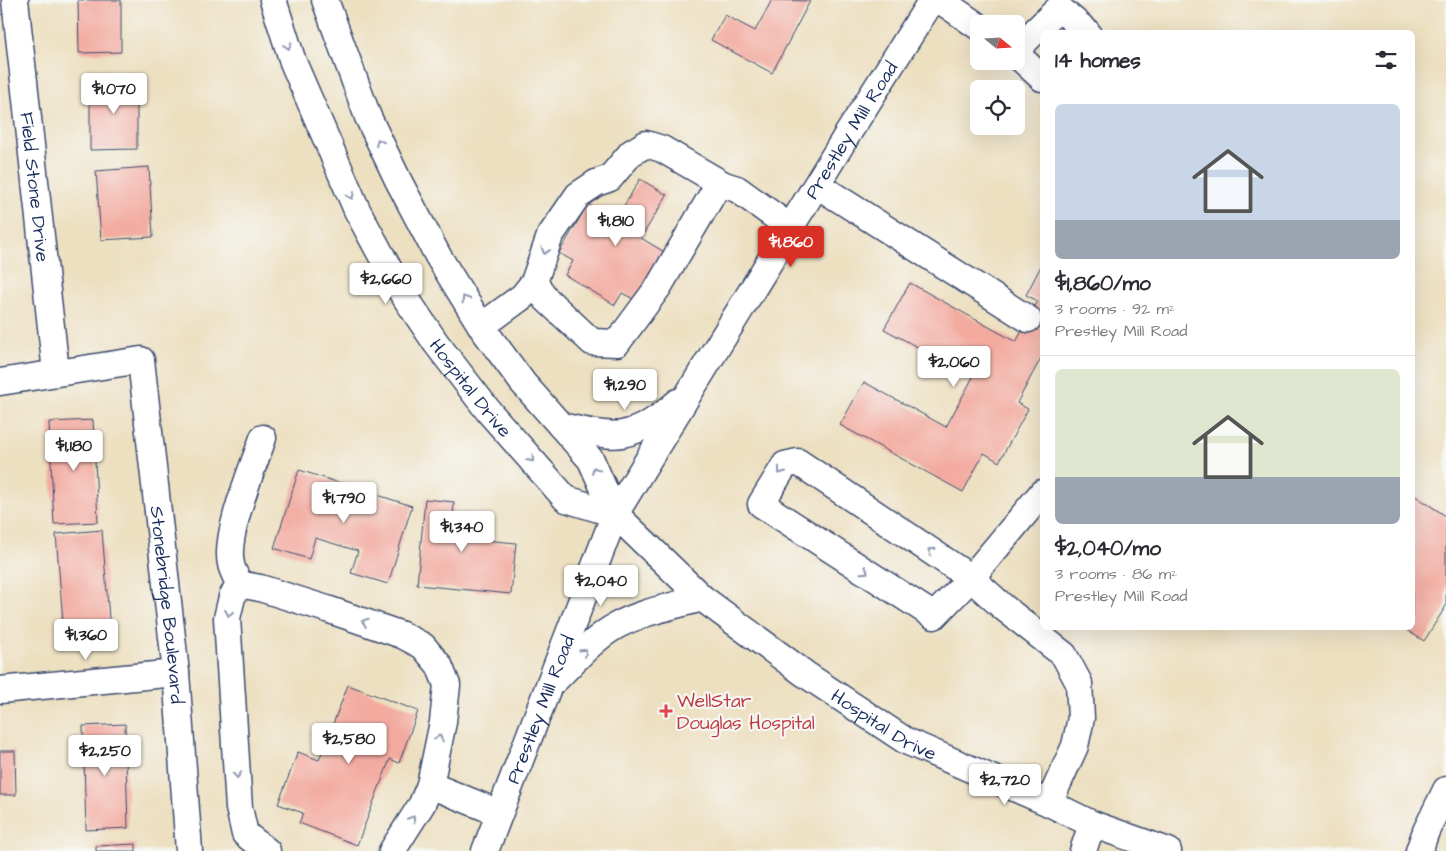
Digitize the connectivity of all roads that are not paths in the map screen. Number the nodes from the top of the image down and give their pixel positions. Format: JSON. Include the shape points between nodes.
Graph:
{"nodes":[{"id":1,"x":15,"y":0,"type":"edge"},
{"id":2,"x":273,"y":0,"type":"edge"},
{"id":3,"x":325,"y":0,"type":"edge"},
{"id":4,"x":932,"y":0,"type":"edge"},
{"id":5,"x":940,"y":0,"type":"edge"},
{"id":6,"x":970,"y":21,"type":"edge"},
{"id":7,"x":1085,"y":30,"type":"edge"},
{"id":8,"x":1025,"y":41,"type":"edge"},
{"id":9,"x":1025,"y":62,"type":"edge"},
{"id":10,"x":1040,"y":76,"type":"edge"},
{"id":11,"x":724,"y":185,"type":"junction"},
{"id":12,"x":817,"y":185,"type":"junction"},
{"id":13,"x":791,"y":228,"type":"junction"},
{"id":14,"x":534,"y":282,"type":"junction"},
{"id":15,"x":1028,"y":320,"type":"dead end"},
{"id":16,"x":482,"y":326,"type":"junction"},
{"id":17,"x":56,"y":372,"type":"junction"},
{"id":18,"x":0,"y":382,"type":"edge"},
{"id":19,"x":689,"y":394,"type":"junction"},
{"id":20,"x":561,"y":426,"type":"junction"},
{"id":21,"x":263,"y":438,"type":"dead end"},
{"id":22,"x":1040,"y":495,"type":"edge"},
{"id":23,"x":615,"y":514,"type":"junction"},
{"id":24,"x":971,"y":578,"type":"junction"},
{"id":25,"x":240,"y":584,"type":"junction"},
{"id":26,"x":702,"y":598,"type":"junction"},
{"id":27,"x":176,"y":673,"type":"junction"},
{"id":28,"x":549,"y":686,"type":"junction"},
{"id":29,"x":0,"y":690,"type":"edge"},
{"id":30,"x":430,"y":785,"type":"junction"},
{"id":31,"x":1446,"y":790,"type":"edge"},
{"id":32,"x":1049,"y":803,"type":"junction"},
{"id":33,"x":498,"y":814,"type":"junction"},
{"id":34,"x":1092,"y":824,"type":"junction"},
{"id":35,"x":189,"y":851,"type":"edge"},
{"id":36,"x":267,"y":851,"type":"edge"},
{"id":37,"x":392,"y":851,"type":"edge"},
{"id":38,"x":485,"y":851,"type":"edge"},
{"id":39,"x":1083,"y":851,"type":"edge"},
{"id":40,"x":1168,"y":851,"type":"edge"},
{"id":41,"x":1419,"y":851,"type":"edge"}],
"edges":[{"from":1,"to":17,"type":"street","name":"Field Stone Drive"},
{"from":2,"to":23,"type":"street","name":"Hospital Drive","one_way":true,"via":[[293,62],[357,210],[431,336],[490,413],[566,499]]},
{"from":16,"to":3,"type":"street","name":"Hospital Drive","one_way":true,"via":[[438,256],[390,164],[368,117]]},
{"from":4,"to":12,"type":"street","name":"Prestley Mill Road"},
{"from":5,"to":6,"type":"street"},
{"from":7,"to":8,"type":"street","via":[[1059,8]]},
{"from":9,"to":10,"type":"street"},
{"from":11,"to":13,"type":"street","via":[[737,189]]},
{"from":11,"to":14,"type":"street","one_way":true,"via":[[662,148],[646,144],[631,153],[610,178],[578,195],[550,236]]},
{"from":11,"to":14,"type":"street","via":[[715,190],[658,286],[617,343],[592,342],[551,304]]},
{"from":12,"to":13,"type":"street","name":"Prestley Mill Road"},
{"from":12,"to":15,"type":"street"},
{"from":13,"to":19,"type":"street","name":"Prestley Mill Road"},
{"from":14,"to":16,"type":"street","via":[[523,296]]},
{"from":16,"to":20,"type":"street","name":"Hospital Drive","via":[[523,383]]},
{"from":17,"to":18,"type":"street"},
{"from":17,"to":27,"type":"street","name":"Stonebridge Boulevard","via":[[141,360]]},
{"from":19,"to":20,"type":"street","via":[[661,417],[641,428],[620,434]]},
{"from":19,"to":23,"type":"street","name":"Prestley Mill Road"},
{"from":23,"to":20,"type":"street","name":"Hospital Drive","one_way":true,"via":[[591,460]]},
{"from":21,"to":25,"type":"street","via":[[229,547],[231,564]]},
{"from":22,"to":24,"type":"street"},
{"from":23,"to":26,"type":"street","name":"Hospital Drive"},
{"from":23,"to":28,"type":"street","name":"Prestley Mill Road"},
{"from":24,"to":24,"type":"street","one_way":true,"via":[[798,462],[785,465],[761,504],[934,616]]},
{"from":24,"to":32,"type":"street","via":[[1064,655],[1079,683],[1081,718],[1075,746]]},
{"from":30,"to":25,"type":"street","one_way":true,"via":[[443,722],[446,685],[439,665],[423,646],[402,635],[327,609]]},
{"from":25,"to":36,"type":"street","one_way":true,"via":[[232,597],[227,618],[239,808],[245,834]]},
{"from":28,"to":26,"type":"street","one_way":true,"via":[[616,626],[635,617]]},
{"from":26,"to":32,"type":"street","name":"Hospital Drive","via":[[805,674],[906,741]]},
{"from":27,"to":29,"type":"street"},
{"from":27,"to":35,"type":"street","name":"Stonebridge Boulevard"},
{"from":28,"to":33,"type":"street","name":"Prestley Mill Road"},
{"from":30,"to":33,"type":"street"},
{"from":37,"to":30,"type":"street","one_way":true,"via":[[422,804]]},
{"from":31,"to":41,"type":"street"},
{"from":32,"to":34,"type":"street","name":"Hospital Drive"},
{"from":33,"to":38,"type":"street","name":"Prestley Mill Road"},
{"from":34,"to":39,"type":"street"},
{"from":34,"to":40,"type":"street","name":"Hospital Drive"}]}
